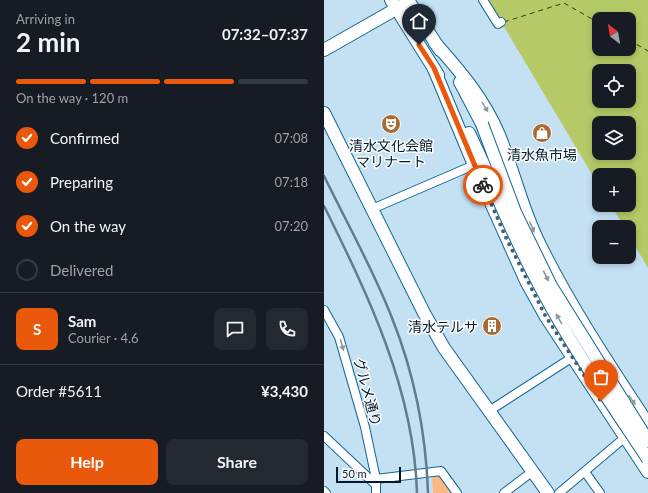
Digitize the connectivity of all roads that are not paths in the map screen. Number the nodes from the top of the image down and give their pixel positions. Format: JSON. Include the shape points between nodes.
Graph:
{"nodes":[{"id":1,"x":409,"y":0,"type":"edge"},
{"id":2,"x":483,"y":0,"type":"edge"},
{"id":3,"x":394,"y":4,"type":"edge"},
{"id":4,"x":502,"y":22,"type":"dead end"},
{"id":5,"x":435,"y":43,"type":"junction"},
{"id":6,"x":324,"y":50,"type":"edge"},
{"id":7,"x":324,"y":114,"type":"edge"},
{"id":8,"x":478,"y":163,"type":"junction"},
{"id":9,"x":372,"y":209,"type":"junction"},
{"id":10,"x":324,"y":310,"type":"edge"},
{"id":11,"x":595,"y":343,"type":"junction"},
{"id":12,"x":572,"y":357,"type":"junction"},
{"id":13,"x":489,"y":411,"type":"junction"},
{"id":14,"x":647,"y":422,"type":"edge"},
{"id":15,"x":324,"y":436,"type":"edge"},
{"id":16,"x":625,"y":438,"type":"junction"},
{"id":17,"x":648,"y":441,"type":"edge"},
{"id":18,"x":648,"y":458,"type":"edge"},
{"id":19,"x":533,"y":471,"type":"junction"},
{"id":20,"x":585,"y":472,"type":"junction"},
{"id":21,"x":648,"y":472,"type":"edge"},
{"id":22,"x":376,"y":486,"type":"edge"},
{"id":23,"x":324,"y":491,"type":"edge"},
{"id":24,"x":326,"y":493,"type":"edge"},
{"id":25,"x":457,"y":493,"type":"edge"},
{"id":26,"x":504,"y":493,"type":"edge"},
{"id":27,"x":548,"y":493,"type":"edge"},
{"id":28,"x":559,"y":493,"type":"edge"},
{"id":29,"x":600,"y":493,"type":"edge"}],
"edges":[{"from":1,"to":3,"type":"street"},
{"from":1,"to":5,"type":"street"},
{"from":2,"to":4,"type":"street","via":[[498,24]]},
{"from":3,"to":6,"type":"street"},
{"from":3,"to":8,"type":"street","via":[[457,108]]},
{"from":5,"to":11,"type":"street","one_way":true,"via":[[461,72],[490,116],[499,135],[520,200],[540,244]]},
{"from":5,"to":17,"type":"street","one_way":true,"bridge":true,"via":[[465,89],[482,124],[515,212],[551,286]]},
{"from":7,"to":9,"type":"street"},
{"from":8,"to":9,"type":"street"},
{"from":8,"to":12,"type":"street","via":[[526,280]]},
{"from":18,"to":8,"type":"street","one_way":true,"bridge":true,"via":[[542,290]]},
{"from":9,"to":13,"type":"street","via":[[444,348]]},
{"from":10,"to":22,"type":"street","name":"グルメ通り","one_way":true,"via":[[339,337],[365,427]]},
{"from":11,"to":12,"type":"street"},
{"from":11,"to":14,"type":"street","one_way":true},
{"from":12,"to":13,"type":"street"},
{"from":12,"to":16,"type":"street"},
{"from":13,"to":19,"type":"street"},
{"from":14,"to":16,"type":"street"},
{"from":15,"to":22,"type":"street"},
{"from":16,"to":20,"type":"street"},
{"from":16,"to":21,"type":"street"},
{"from":19,"to":26,"type":"street"},
{"from":19,"to":27,"type":"street"},
{"from":20,"to":28,"type":"street"},
{"from":20,"to":29,"type":"street"},
{"from":22,"to":25,"type":"street","via":[[441,471]]},
{"from":23,"to":24,"type":"street"}]}
